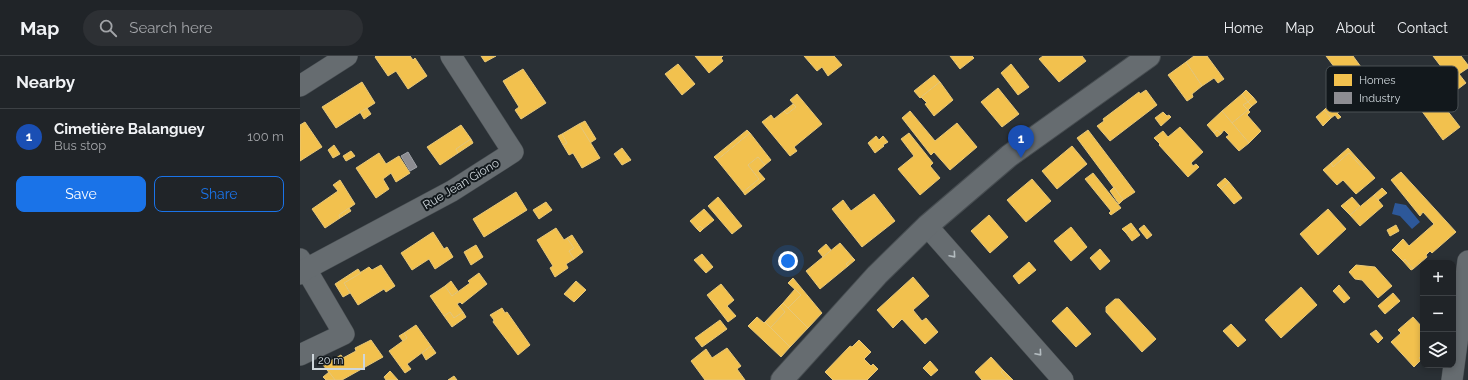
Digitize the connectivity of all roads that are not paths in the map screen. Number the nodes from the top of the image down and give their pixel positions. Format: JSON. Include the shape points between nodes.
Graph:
{"nodes":[{"id":1,"x":347,"y":56,"type":"edge"},
{"id":2,"x":451,"y":56,"type":"edge"},
{"id":3,"x":1149,"y":56,"type":"edge"},
{"id":4,"x":300,"y":86,"type":"edge"},
{"id":5,"x":927,"y":226,"type":"junction"},
{"id":6,"x":1468,"y":261,"type":"edge"},
{"id":7,"x":302,"y":268,"type":"edge"},
{"id":8,"x":300,"y":355,"type":"edge"},
{"id":9,"x":782,"y":380,"type":"edge"},
{"id":10,"x":1063,"y":380,"type":"edge"},
{"id":11,"x":1452,"y":380,"type":"edge"}],
"edges":[{"from":1,"to":4,"type":"street"},
{"from":2,"to":7,"type":"street","name":"Rue Jean Giono","via":[[513,152],[452,191]]},
{"from":3,"to":5,"type":"street","via":[[1009,156]]},
{"from":5,"to":9,"type":"street","via":[[877,275]]},
{"from":5,"to":10,"type":"street","one_way":true},
{"from":6,"to":11,"type":"street"},
{"from":7,"to":8,"type":"street","via":[[344,334]]}]}
